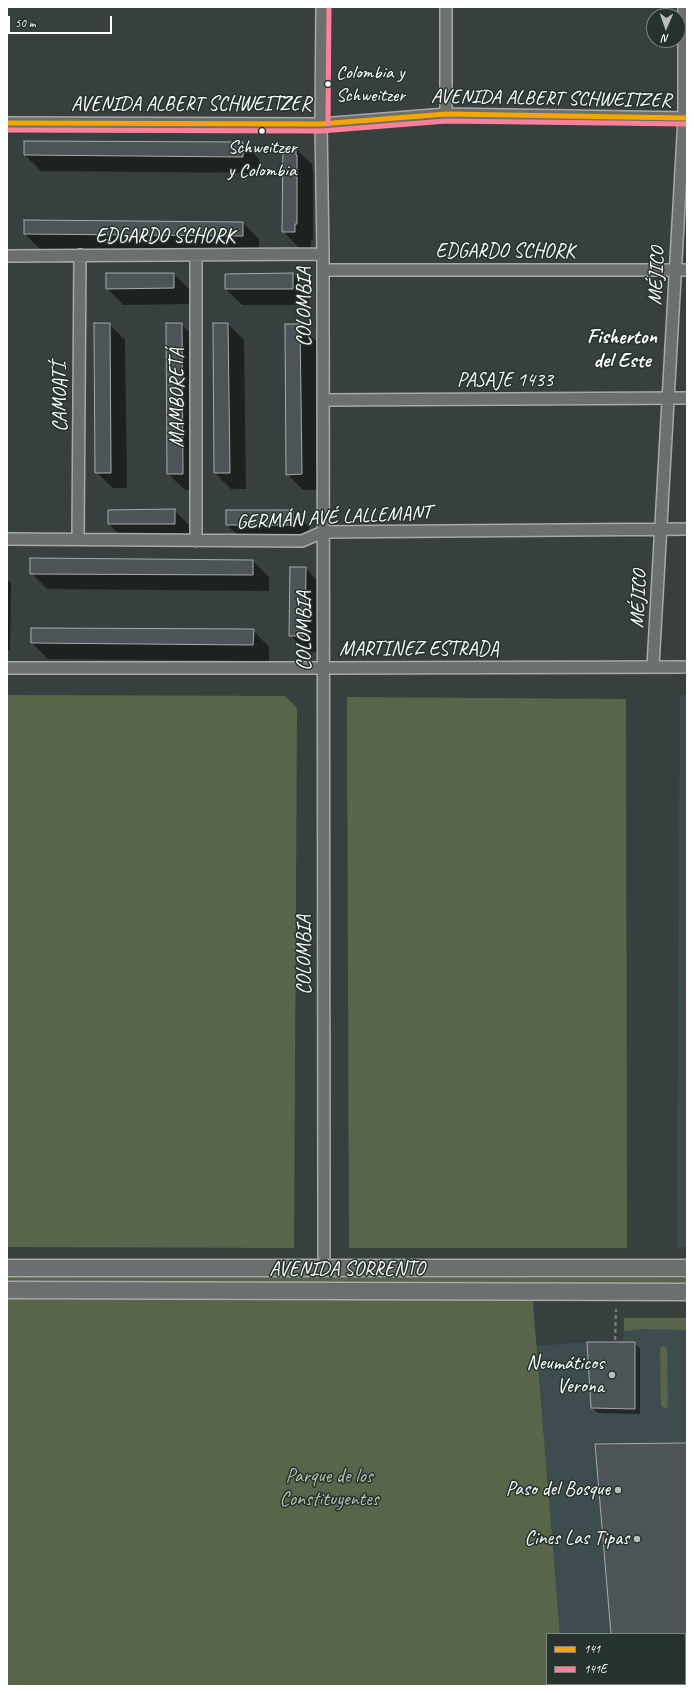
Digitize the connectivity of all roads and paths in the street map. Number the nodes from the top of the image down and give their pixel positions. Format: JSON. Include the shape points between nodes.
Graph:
{"nodes":[{"id":1,"x":322,"y":7,"type":"edge"},
{"id":2,"x":446,"y":7,"type":"edge"},
{"id":3,"x":685,"y":48,"type":"edge"},
{"id":4,"x":446,"y":114,"type":"junction"},
{"id":5,"x":686,"y":118,"type":"edge"},
{"id":6,"x":7,"y":123,"type":"edge"},
{"id":7,"x":321,"y":124,"type":"junction"},
{"id":8,"x":323,"y":254,"type":"junction"},
{"id":9,"x":80,"y":255,"type":"junction"},
{"id":10,"x":196,"y":255,"type":"junction"},
{"id":11,"x":7,"y":256,"type":"edge"},
{"id":12,"x":323,"y":270,"type":"junction"},
{"id":13,"x":681,"y":270,"type":"edge"},
{"id":14,"x":668,"y":398,"type":"junction"},
{"id":15,"x":687,"y":398,"type":"edge"},
{"id":16,"x":323,"y":400,"type":"junction"},
{"id":17,"x":660,"y":529,"type":"junction"},
{"id":18,"x":687,"y":529,"type":"edge"},
{"id":19,"x":323,"y":532,"type":"junction"},
{"id":20,"x":7,"y":539,"type":"edge"},
{"id":21,"x":78,"y":539,"type":"junction"},
{"id":22,"x":196,"y":541,"type":"junction"},
{"id":23,"x":653,"y":666,"type":"junction"},
{"id":24,"x":687,"y":667,"type":"edge"},
{"id":25,"x":7,"y":668,"type":"edge"},
{"id":26,"x":323,"y":668,"type":"junction"},
{"id":27,"x":324,"y":1256,"type":"dead end"},
{"id":28,"x":7,"y":1268,"type":"edge"},
{"id":29,"x":687,"y":1268,"type":"edge"},
{"id":30,"x":7,"y":1290,"type":"edge"},
{"id":31,"x":687,"y":1292,"type":"edge"},
{"id":32,"x":616,"y":1309,"type":"dead end"},
{"id":33,"x":615,"y":1340,"type":"dead end"}],
"edges":[{"from":1,"to":7,"type":"street","name":"COLOMBIA"},
{"from":2,"to":4,"type":"street"},
{"from":3,"to":5,"type":"street","name":"MÉJICO"},
{"from":4,"to":5,"type":"street","name":"AVENIDA ALBERT SCHWEITZER"},
{"from":4,"to":7,"type":"street","name":"AVENIDA ALBERT SCHWEITZER"},
{"from":5,"to":13,"type":"street","name":"MÉJICO"},
{"from":6,"to":7,"type":"street","name":"AVENIDA ALBERT SCHWEITZER"},
{"from":7,"to":8,"type":"street","name":"COLOMBIA"},
{"from":8,"to":10,"type":"street","name":"EDGARDO SCHORK"},
{"from":8,"to":12,"type":"street","name":"COLOMBIA"},
{"from":9,"to":10,"type":"street","name":"EDGARDO SCHORK"},
{"from":9,"to":11,"type":"street","name":"EDGARDO SCHORK"},
{"from":9,"to":21,"type":"street","name":"CAMOATÍ"},
{"from":10,"to":22,"type":"street","name":"MAMBORETÁ"},
{"from":12,"to":13,"type":"street","name":"EDGARDO SCHORK"},
{"from":12,"to":16,"type":"street","name":"COLOMBIA"},
{"from":13,"to":14,"type":"street","name":"MÉJICO"},
{"from":14,"to":15,"type":"street","name":"PASAJE 1433"},
{"from":14,"to":16,"type":"street","name":"PASAJE 1433"},
{"from":14,"to":17,"type":"street","name":"MÉJICO"},
{"from":16,"to":19,"type":"street","name":"COLOMBIA"},
{"from":17,"to":18,"type":"street","name":"GERMÁN AVÉ LALLEMANT"},
{"from":17,"to":19,"type":"street","name":"GERMÁN AVÉ LALLEMANT"},
{"from":17,"to":23,"type":"street","name":"MÉJICO"},
{"from":19,"to":22,"type":"street","name":"GERMÁN AVÉ LALLEMANT","via":[[302,541]]},
{"from":19,"to":26,"type":"street","name":"COLOMBIA"},
{"from":20,"to":21,"type":"street","name":"GERMÁN AVÉ LALLEMANT"},
{"from":21,"to":22,"type":"street","name":"GERMÁN AVÉ LALLEMANT"},
{"from":23,"to":24,"type":"street","name":"MARTINEZ ESTRADA"},
{"from":23,"to":26,"type":"street","name":"MARTINEZ ESTRADA"},
{"from":25,"to":26,"type":"street","name":"MARTINEZ ESTRADA"},
{"from":26,"to":27,"type":"street","name":"COLOMBIA"},
{"from":28,"to":29,"type":"main road","name":"AVENIDA SORRENTO"},
{"from":30,"to":31,"type":"main road","name":"AVENIDA SORRENTO"},
{"from":32,"to":33,"type":"path"}]}
